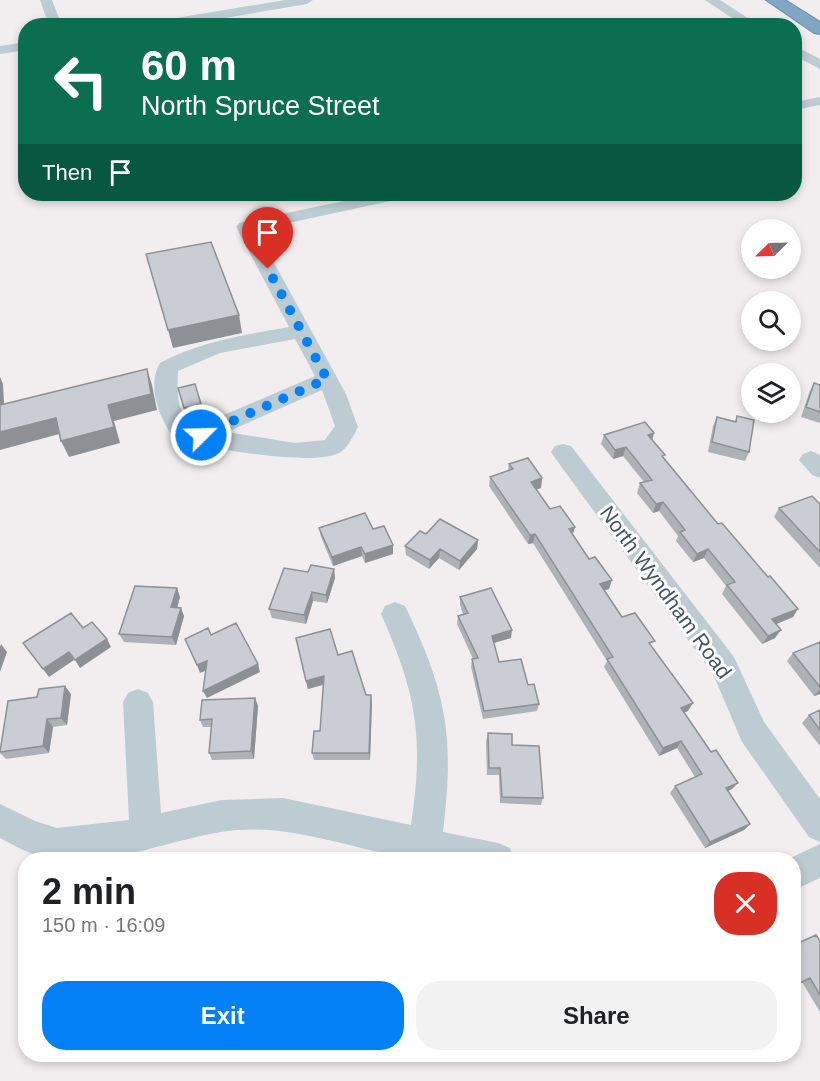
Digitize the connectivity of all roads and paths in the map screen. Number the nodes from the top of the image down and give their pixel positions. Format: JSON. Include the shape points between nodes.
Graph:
{"nodes":[{"id":1,"x":46,"y":0,"type":"edge"},
{"id":2,"x":308,"y":0,"type":"edge"},
{"id":3,"x":711,"y":0,"type":"edge"},
{"id":4,"x":774,"y":0,"type":"edge"},
{"id":5,"x":799,"y":0,"type":"edge"},
{"id":6,"x":820,"y":12,"type":"edge"},
{"id":7,"x":54,"y":18,"type":"edge"},
{"id":8,"x":200,"y":18,"type":"edge"},
{"id":9,"x":741,"y":18,"type":"edge"},
{"id":10,"x":820,"y":28,"type":"edge"},
{"id":11,"x":18,"y":48,"type":"edge"},
{"id":12,"x":0,"y":51,"type":"edge"},
{"id":13,"x":802,"y":54,"type":"edge"},
{"id":14,"x":820,"y":64,"type":"edge"},
{"id":15,"x":820,"y":101,"type":"edge"},
{"id":16,"x":802,"y":105,"type":"edge"},
{"id":17,"x":368,"y":201,"type":"edge"},
{"id":18,"x":301,"y":331,"type":"junction"},
{"id":19,"x":331,"y":386,"type":"junction"},
{"id":20,"x":201,"y":435,"type":"junction"},
{"id":21,"x":563,"y":452,"type":"dead end"},
{"id":22,"x":395,"y":615,"type":"dead end"},
{"id":23,"x":138,"y":702,"type":"dead end"},
{"id":24,"x":0,"y":820,"type":"edge"},
{"id":25,"x":820,"y":826,"type":"edge"},
{"id":26,"x":146,"y":833,"type":"junction"},
{"id":27,"x":425,"y":843,"type":"junction"},
{"id":28,"x":464,"y":852,"type":"edge"},
{"id":29,"x":820,"y":861,"type":"edge"},
{"id":30,"x":801,"y":870,"type":"edge"}],
"edges":[{"from":1,"to":7,"type":"street"},
{"from":2,"to":8,"type":"street"},
{"from":3,"to":9,"type":"street"},
{"from":4,"to":10,"type":"highway"},
{"from":5,"to":6,"type":"highway"},
{"from":11,"to":12,"type":"street"},
{"from":13,"to":14,"type":"street"},
{"from":15,"to":16,"type":"street"},
{"from":17,"to":18,"type":"street","via":[[246,228]]},
{"from":18,"to":19,"type":"street"},
{"from":18,"to":20,"type":"street","via":[[210,351],[168,368],[165,391],[175,424],[183,433]]},
{"from":19,"to":20,"type":"street"},
{"from":19,"to":20,"type":"street","via":[[347,427],[333,446],[295,451]]},
{"from":21,"to":25,"type":"street","name":"North Wyndham Road","via":[[724,666],[753,732]]},
{"from":22,"to":27,"type":"street","via":[[414,656],[431,712],[434,762]]},
{"from":23,"to":26,"type":"street"},
{"from":24,"to":26,"type":"street","via":[[28,836],[57,844],[90,843]]},
{"from":26,"to":27,"type":"street","via":[[222,816],[283,814]]},
{"from":27,"to":28,"type":"street"},
{"from":29,"to":30,"type":"street"}]}
